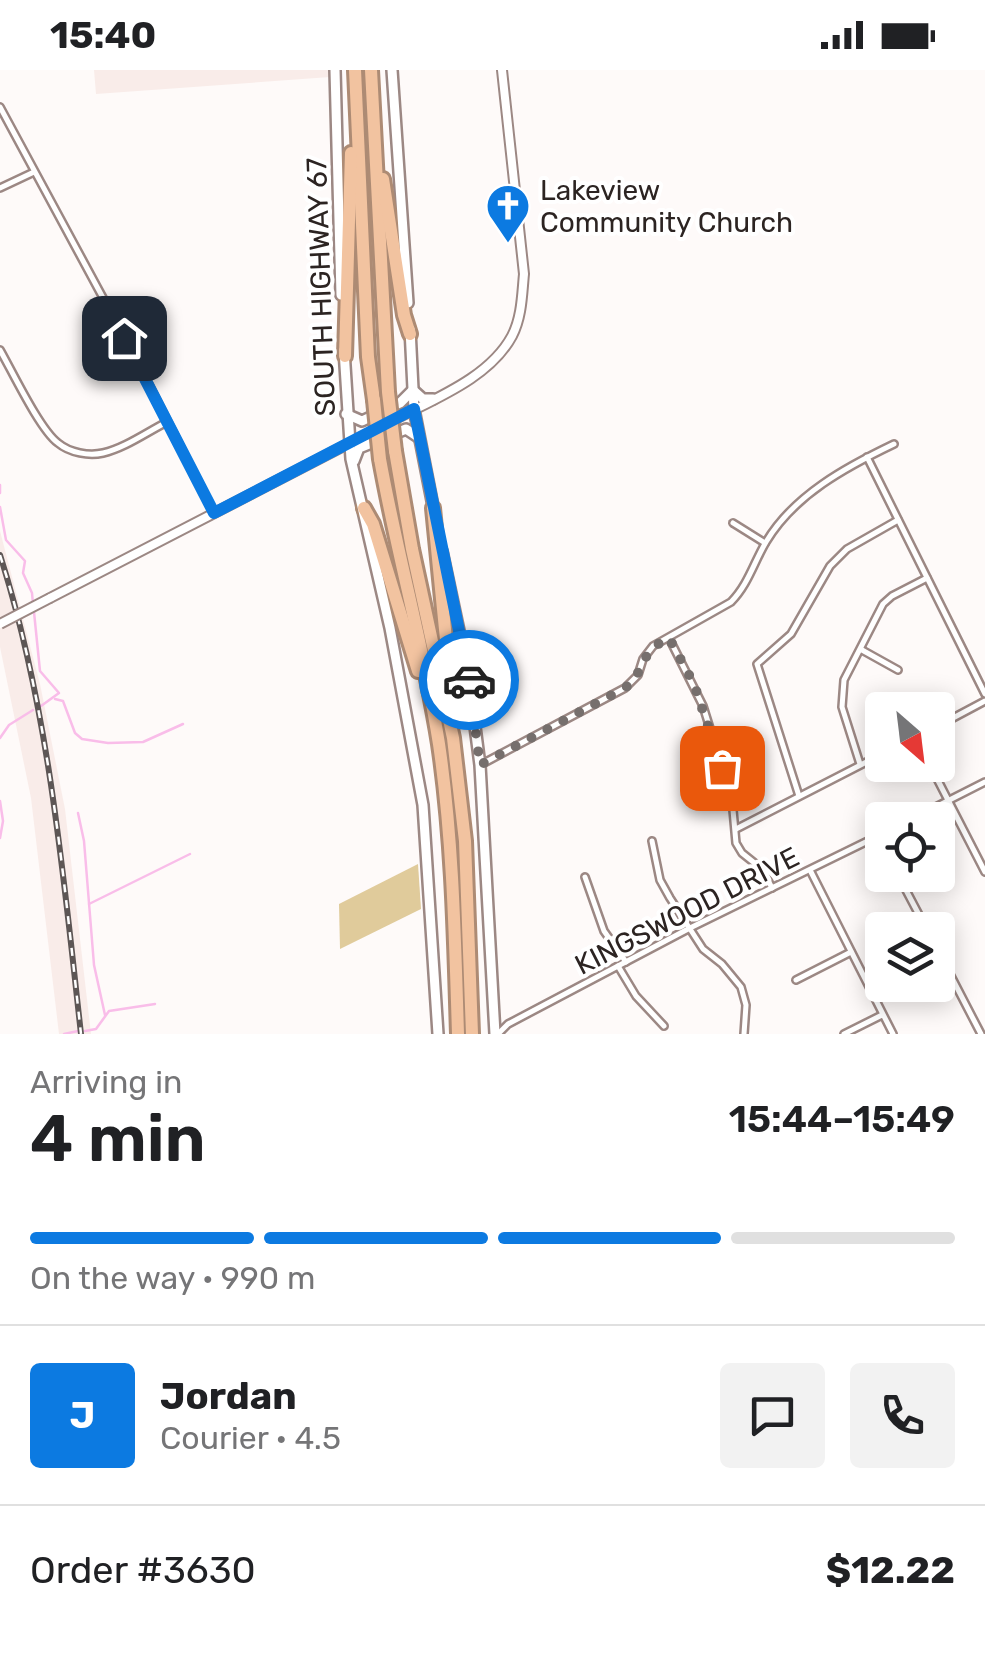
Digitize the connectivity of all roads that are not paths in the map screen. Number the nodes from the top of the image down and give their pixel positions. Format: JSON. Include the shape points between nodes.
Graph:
{"nodes":[{"id":1,"x":335,"y":70,"type":"edge"},
{"id":2,"x":356,"y":70,"type":"edge"},
{"id":3,"x":371,"y":70,"type":"edge"},
{"id":4,"x":392,"y":70,"type":"edge"},
{"id":5,"x":502,"y":70,"type":"edge"},
{"id":6,"x":356,"y":87,"type":"junction"},
{"id":7,"x":0,"y":106,"type":"edge"},
{"id":8,"x":34,"y":172,"type":"junction"},
{"id":9,"x":0,"y":188,"type":"edge"},
{"id":10,"x":410,"y":334,"type":"junction"},
{"id":11,"x":0,"y":350,"type":"edge"},
{"id":12,"x":344,"y":356,"type":"junction"},
{"id":13,"x":413,"y":390,"type":"junction"},
{"id":14,"x":433,"y":399,"type":"junction"},
{"id":15,"x":414,"y":409,"type":"junction"},
{"id":16,"x":346,"y":414,"type":"junction"},
{"id":17,"x":167,"y":422,"type":"junction"},
{"id":18,"x":419,"y":439,"type":"junction"},
{"id":19,"x":351,"y":443,"type":"junction"},
{"id":20,"x":894,"y":444,"type":"dead end"},
{"id":21,"x":867,"y":457,"type":"junction"},
{"id":22,"x":353,"y":464,"type":"junction"},
{"id":23,"x":364,"y":508,"type":"junction"},
{"id":24,"x":434,"y":508,"type":"junction"},
{"id":25,"x":214,"y":513,"type":"junction"},
{"id":26,"x":898,"y":520,"type":"junction"},
{"id":27,"x":733,"y":523,"type":"dead end"},
{"id":28,"x":765,"y":543,"type":"junction"},
{"id":29,"x":926,"y":578,"type":"junction"},
{"id":30,"x":0,"y":624,"type":"edge"},
{"id":31,"x":669,"y":638,"type":"junction"},
{"id":32,"x":862,"y":650,"type":"junction"},
{"id":33,"x":898,"y":670,"type":"dead end"},
{"id":34,"x":985,"y":698,"type":"edge"},
{"id":35,"x":955,"y":716,"type":"edge"},
{"id":36,"x":451,"y":722,"type":"junction"},
{"id":37,"x":439,"y":744,"type":"junction"},
{"id":38,"x":865,"y":762,"type":"edge"},
{"id":39,"x":860,"y":764,"type":"junction"},
{"id":40,"x":480,"y":765,"type":"junction"},
{"id":41,"x":938,"y":782,"type":"edge"},
{"id":42,"x":985,"y":782,"type":"edge"},
{"id":43,"x":799,"y":796,"type":"junction"},
{"id":44,"x":948,"y":802,"type":"joint"},
{"id":45,"x":955,"y":815,"type":"edge"},
{"id":46,"x":736,"y":830,"type":"junction"},
{"id":47,"x":652,"y":841,"type":"dead end"},
{"id":48,"x":865,"y":843,"type":"edge"},
{"id":49,"x":811,"y":872,"type":"junction"},
{"id":50,"x":985,"y":872,"type":"edge"},
{"id":51,"x":585,"y":877,"type":"dead end"},
{"id":52,"x":772,"y":888,"type":"junction"},
{"id":53,"x":690,"y":928,"type":"junction"},
{"id":54,"x":851,"y":952,"type":"junction"},
{"id":55,"x":626,"y":962,"type":"junction"},
{"id":56,"x":618,"y":966,"type":"junction"},
{"id":57,"x":796,"y":980,"type":"dead end"},
{"id":58,"x":955,"y":984,"type":"edge"},
{"id":59,"x":882,"y":1015,"type":"junction"},
{"id":60,"x":494,"y":1020,"type":"junction"},
{"id":61,"x":508,"y":1024,"type":"junction"},
{"id":62,"x":664,"y":1026,"type":"dead end"},
{"id":63,"x":438,"y":1034,"type":"edge"},
{"id":64,"x":458,"y":1034,"type":"edge"},
{"id":65,"x":472,"y":1034,"type":"edge"},
{"id":66,"x":497,"y":1034,"type":"edge"},
{"id":67,"x":744,"y":1034,"type":"edge"},
{"id":68,"x":844,"y":1034,"type":"edge"},
{"id":69,"x":892,"y":1034,"type":"edge"},
{"id":70,"x":981,"y":1034,"type":"edge"}],
"edges":[{"from":1,"to":12,"type":"main road","name":"SOUTH HIGHWAY 67"},
{"from":2,"to":6,"type":"highway"},
{"from":3,"to":10,"type":"highway"},
{"from":3,"to":36,"type":"highway","bridge":true,"via":[[395,452]]},
{"from":4,"to":10,"type":"main road"},
{"from":5,"to":14,"type":"street","via":[[524,274],[521,308],[502,351]]},
{"from":6,"to":12,"type":"highway"},
{"from":6,"to":37,"type":"highway","bridge":true,"via":[[368,357],[380,458]]},
{"from":7,"to":8,"type":"street"},
{"from":8,"to":9,"type":"street"},
{"from":8,"to":17,"type":"street"},
{"from":10,"to":13,"type":"main road"},
{"from":11,"to":17,"type":"street","via":[[58,444],[100,454]]},
{"from":12,"to":16,"type":"main road","name":"SOUTH HIGHWAY 67"},
{"from":13,"to":14,"type":"main road"},
{"from":13,"to":15,"type":"main road"},
{"from":13,"to":16,"type":"main road","via":[[362,421]]},
{"from":14,"to":15,"type":"street"},
{"from":15,"to":18,"type":"main road"},
{"from":15,"to":19,"type":"street"},
{"from":16,"to":19,"type":"main road","name":"SOUTH HIGHWAY 67"},
{"from":17,"to":25,"type":"street"},
{"from":18,"to":22,"type":"main road","via":[[406,429],[359,448]]},
{"from":18,"to":24,"type":"main road"},
{"from":19,"to":22,"type":"main road","name":"SOUTH HIGHWAY 67"},
{"from":19,"to":25,"type":"street"},
{"from":20,"to":21,"type":"street"},
{"from":21,"to":26,"type":"street"},
{"from":21,"to":28,"type":"street","via":[[807,495]]},
{"from":22,"to":23,"type":"main road","name":"SOUTH HIGHWAY 67"},
{"from":23,"to":37,"type":"highway"},
{"from":23,"to":63,"type":"main road","name":"SOUTH HIGHWAY 67","via":[[423,805]]},
{"from":24,"to":36,"type":"highway"},
{"from":24,"to":40,"type":"main road"},
{"from":25,"to":30,"type":"street","bridge":true},
{"from":26,"to":29,"type":"street"},
{"from":26,"to":43,"type":"street","via":[[830,566],[791,634],[757,664]]},
{"from":27,"to":28,"type":"street"},
{"from":28,"to":31,"type":"street","via":[[739,594]]},
{"from":29,"to":32,"type":"street","via":[[883,604]]},
{"from":29,"to":34,"type":"street"},
{"from":31,"to":40,"type":"street","via":[[649,649],[625,688]]},
{"from":31,"to":46,"type":"street","via":[[703,706]]},
{"from":32,"to":33,"type":"street"},
{"from":32,"to":39,"type":"street","via":[[844,680],[842,707]]},
{"from":34,"to":35,"type":"street"},
{"from":36,"to":65,"type":"highway"},
{"from":37,"to":64,"type":"highway"},
{"from":38,"to":39,"type":"street"},
{"from":39,"to":43,"type":"street"},
{"from":40,"to":60,"type":"main road"},
{"from":41,"to":44,"type":"street"},
{"from":42,"to":44,"type":"street"},
{"from":43,"to":46,"type":"street"},
{"from":45,"to":50,"type":"street"},
{"from":46,"to":52,"type":"street","via":[[739,848]]},
{"from":47,"to":53,"type":"street","via":[[660,880]]},
{"from":48,"to":49,"type":"street","name":"KINGSWOOD DRIVE"},
{"from":49,"to":52,"type":"street","name":"KINGSWOOD DRIVE"},
{"from":49,"to":54,"type":"street"},
{"from":51,"to":55,"type":"street","via":[[604,930]]},
{"from":52,"to":53,"type":"street","name":"KINGSWOOD DRIVE"},
{"from":53,"to":55,"type":"street","name":"KINGSWOOD DRIVE"},
{"from":53,"to":67,"type":"street","via":[[741,987]]},
{"from":54,"to":57,"type":"street"},
{"from":54,"to":59,"type":"street"},
{"from":55,"to":56,"type":"street","name":"KINGSWOOD DRIVE"},
{"from":56,"to":61,"type":"street","name":"KINGSWOOD DRIVE"},
{"from":56,"to":62,"type":"street"},
{"from":58,"to":70,"type":"street"},
{"from":59,"to":68,"type":"street"},
{"from":59,"to":69,"type":"street"},
{"from":60,"to":61,"type":"street"},
{"from":60,"to":66,"type":"main road"},
{"from":61,"to":66,"type":"street","name":"KINGSWOOD DRIVE"}]}
